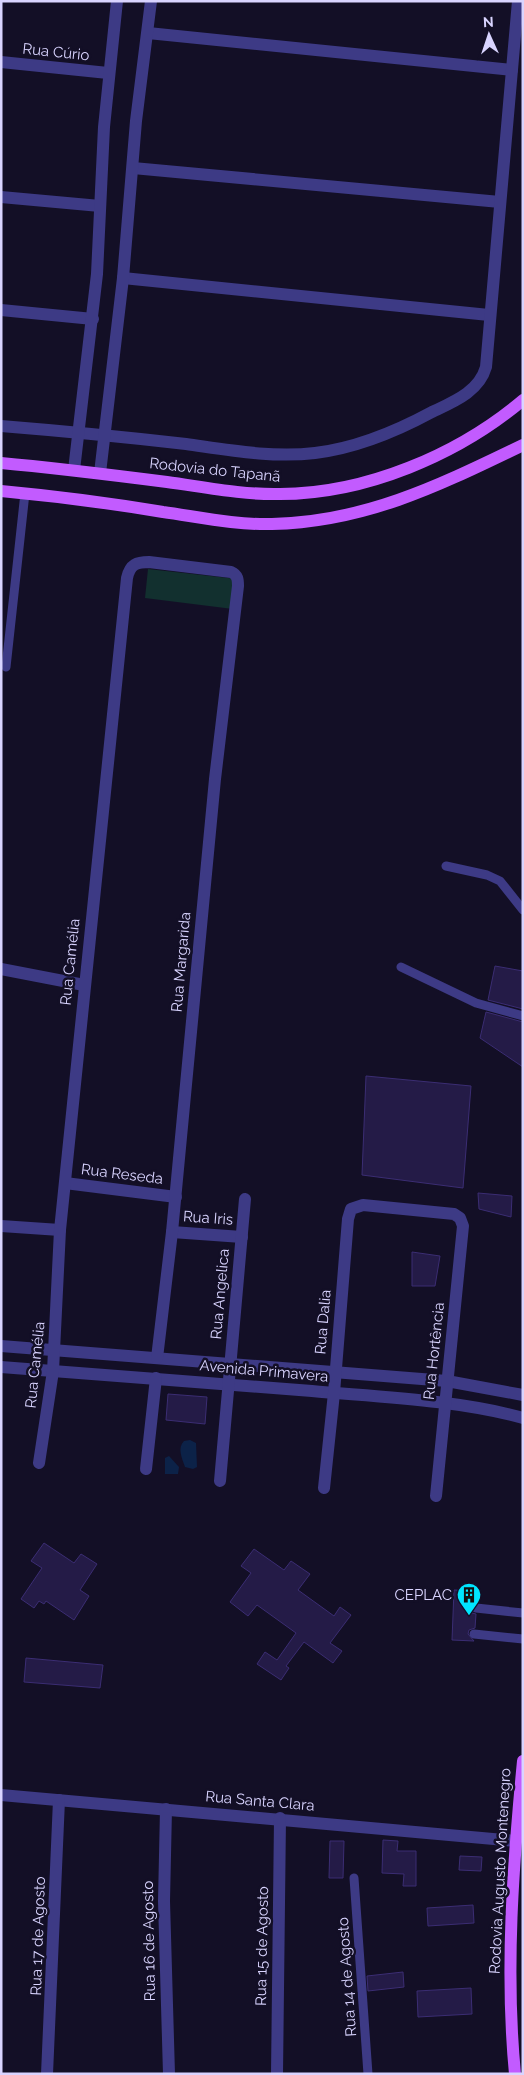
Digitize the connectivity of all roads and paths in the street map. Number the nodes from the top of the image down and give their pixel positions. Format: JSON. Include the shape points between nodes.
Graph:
{"nodes":[{"id":1,"x":117,"y":1,"type":"edge"},
{"id":2,"x":151,"y":1,"type":"edge"},
{"id":3,"x":518,"y":1,"type":"edge"},
{"id":4,"x":148,"y":33,"type":"junction"},
{"id":5,"x":1,"y":62,"type":"edge"},
{"id":6,"x":512,"y":70,"type":"junction"},
{"id":7,"x":108,"y":73,"type":"junction"},
{"id":8,"x":134,"y":168,"type":"junction"},
{"id":9,"x":1,"y":197,"type":"edge"},
{"id":10,"x":500,"y":202,"type":"junction"},
{"id":11,"x":100,"y":206,"type":"junction"},
{"id":12,"x":123,"y":278,"type":"junction"},
{"id":13,"x":1,"y":310,"type":"edge"},
{"id":14,"x":489,"y":315,"type":"junction"},
{"id":15,"x":93,"y":319,"type":"junction"},
{"id":16,"x":523,"y":400,"type":"edge"},
{"id":17,"x":1,"y":426,"type":"edge"},
{"id":18,"x":79,"y":433,"type":"junction"},
{"id":19,"x":103,"y":435,"type":"junction"},
{"id":20,"x":523,"y":445,"type":"edge"},
{"id":21,"x":1,"y":463,"type":"edge"},
{"id":22,"x":74,"y":470,"type":"junction"},
{"id":23,"x":100,"y":473,"type":"junction"},
{"id":24,"x":1,"y":491,"type":"edge"},
{"id":25,"x":25,"y":493,"type":"junction"},
{"id":26,"x":231,"y":572,"type":"joint"},
{"id":27,"x":6,"y":667,"type":"dead end"},
{"id":28,"x":446,"y":866,"type":"dead end"},
{"id":29,"x":523,"y":910,"type":"edge"},
{"id":30,"x":401,"y":967,"type":"dead end"},
{"id":31,"x":1,"y":969,"type":"edge"},
{"id":32,"x":84,"y":986,"type":"junction"},
{"id":33,"x":523,"y":1016,"type":"edge"},
{"id":34,"x":65,"y":1183,"type":"junction"},
{"id":35,"x":176,"y":1197,"type":"junction"},
{"id":36,"x":245,"y":1199,"type":"dead end"},
{"id":37,"x":348,"y":1219,"type":"joint"},
{"id":38,"x":1,"y":1226,"type":"edge"},
{"id":39,"x":60,"y":1230,"type":"junction"},
{"id":40,"x":172,"y":1232,"type":"junction"},
{"id":41,"x":242,"y":1237,"type":"junction"},
{"id":42,"x":1,"y":1346,"type":"edge"},
{"id":43,"x":54,"y":1351,"type":"junction"},
{"id":44,"x":158,"y":1358,"type":"junction"},
{"id":45,"x":230,"y":1365,"type":"junction"},
{"id":46,"x":1,"y":1367,"type":"edge"},
{"id":47,"x":53,"y":1371,"type":"junction"},
{"id":48,"x":336,"y":1374,"type":"junction"},
{"id":49,"x":156,"y":1378,"type":"junction"},
{"id":50,"x":447,"y":1381,"type":"junction"},
{"id":51,"x":228,"y":1384,"type":"junction"},
{"id":52,"x":334,"y":1393,"type":"junction"},
{"id":53,"x":523,"y":1395,"type":"edge"},
{"id":54,"x":445,"y":1404,"type":"junction"},
{"id":55,"x":523,"y":1418,"type":"edge"},
{"id":56,"x":39,"y":1463,"type":"dead end"},
{"id":57,"x":146,"y":1469,"type":"dead end"},
{"id":58,"x":220,"y":1481,"type":"dead end"},
{"id":59,"x":324,"y":1488,"type":"dead end"},
{"id":60,"x":436,"y":1496,"type":"dead end"},
{"id":61,"x":476,"y":1608,"type":"dead end"},
{"id":62,"x":523,"y":1613,"type":"edge"},
{"id":63,"x":474,"y":1634,"type":"dead end"},
{"id":64,"x":523,"y":1639,"type":"edge"},
{"id":65,"x":523,"y":1761,"type":"edge"},
{"id":66,"x":1,"y":1795,"type":"edge"},
{"id":67,"x":60,"y":1800,"type":"junction"},
{"id":68,"x":166,"y":1809,"type":"junction"},
{"id":69,"x":280,"y":1818,"type":"junction"},
{"id":70,"x":516,"y":1841,"type":"junction"},
{"id":71,"x":354,"y":1878,"type":"dead end"},
{"id":72,"x":48,"y":2074,"type":"edge"},
{"id":73,"x":169,"y":2074,"type":"edge"},
{"id":74,"x":277,"y":2074,"type":"edge"},
{"id":75,"x":368,"y":2074,"type":"edge"},
{"id":76,"x":515,"y":2074,"type":"edge"}],
"edges":[{"from":1,"to":7,"type":"street"},
{"from":2,"to":4,"type":"street"},
{"from":3,"to":6,"type":"street"},
{"from":4,"to":6,"type":"street"},
{"from":4,"to":8,"type":"street","via":[[136,121]]},
{"from":5,"to":7,"type":"street","name":"Rua Cúrio"},
{"from":6,"to":10,"type":"street"},
{"from":7,"to":11,"type":"street"},
{"from":8,"to":10,"type":"street"},
{"from":8,"to":12,"type":"street"},
{"from":9,"to":11,"type":"street"},
{"from":10,"to":14,"type":"street"},
{"from":11,"to":15,"type":"street"},
{"from":12,"to":14,"type":"street"},
{"from":12,"to":19,"type":"street"},
{"from":13,"to":15,"type":"street"},
{"from":14,"to":19,"type":"street","via":[[486,367],[475,386],[466,394],[387,435],[313,453],[259,453]]},
{"from":15,"to":18,"type":"street"},
{"from":16,"to":23,"type":"main road","name":"Rodovia do Tapanã","via":[[498,421],[449,450],[406,469],[343,487],[279,494]]},
{"from":17,"to":18,"type":"street"},
{"from":18,"to":19,"type":"street"},
{"from":18,"to":22,"type":"street"},
{"from":19,"to":23,"type":"street"},
{"from":20,"to":25,"type":"main road","via":[[398,502],[355,514],[295,523],[221,520]]},
{"from":21,"to":22,"type":"main road","name":"Rodovia do Tapanã"},
{"from":22,"to":23,"type":"main road","name":"Rodovia do Tapanã"},
{"from":24,"to":25,"type":"main road"},
{"from":25,"to":27,"type":"lane"},
{"from":26,"to":32,"type":"street","name":"Rua Camélia","via":[[149,562],[139,562],[130,568]]},
{"from":26,"to":35,"type":"street","name":"Rua Margarida","via":[[238,579],[238,598],[215,779]]},
{"from":28,"to":29,"type":"lane","via":[[500,881]]},
{"from":30,"to":33,"type":"lane","via":[[476,1003]]},
{"from":31,"to":32,"type":"street"},
{"from":32,"to":34,"type":"street","name":"Rua Camélia"},
{"from":34,"to":35,"type":"street","name":"Rua Reseda"},
{"from":34,"to":39,"type":"street","name":"Rua Camélia"},
{"from":35,"to":40,"type":"street","name":"Rua Margarida"},
{"from":36,"to":41,"type":"street","name":"Rua Angelica"},
{"from":37,"to":48,"type":"street","name":"Rua Dalia"},
{"from":37,"to":50,"type":"street","name":"Rua Hortência","via":[[351,1209],[363,1205],[454,1214],[460,1218],[463,1226]]},
{"from":38,"to":39,"type":"street"},
{"from":39,"to":43,"type":"street","name":"Rua Camélia"},
{"from":40,"to":41,"type":"street","name":"Rua Iris"},
{"from":40,"to":44,"type":"street","name":"Rua Margarida"},
{"from":41,"to":45,"type":"street","name":"Rua Angelica"},
{"from":42,"to":43,"type":"street","name":"Avenida Primavera"},
{"from":43,"to":44,"type":"street","name":"Avenida Primavera"},
{"from":43,"to":47,"type":"street","name":"Rua Camélia"},
{"from":44,"to":45,"type":"street","name":"Avenida Primavera"},
{"from":45,"to":48,"type":"street","name":"Avenida Primavera"},
{"from":45,"to":51,"type":"street","name":"Rua Angelica"},
{"from":46,"to":47,"type":"street","name":"Avenida Primavera"},
{"from":47,"to":49,"type":"street","name":"Avenida Primavera"},
{"from":47,"to":56,"type":"street","name":"Rua Camélia"},
{"from":48,"to":50,"type":"street","name":"Avenida Primavera"},
{"from":48,"to":52,"type":"street","name":"Rua Dalia"},
{"from":49,"to":51,"type":"street","name":"Avenida Primavera"},
{"from":49,"to":57,"type":"street"},
{"from":50,"to":53,"type":"street","name":"Avenida Primavera"},
{"from":50,"to":54,"type":"street","name":"Rua Hortência"},
{"from":51,"to":52,"type":"street","name":"Avenida Primavera"},
{"from":51,"to":58,"type":"street","name":"Rua Angelica"},
{"from":52,"to":54,"type":"street","name":"Avenida Primavera"},
{"from":52,"to":59,"type":"street","name":"Rua Dalia"},
{"from":54,"to":55,"type":"street","name":"Avenida Primavera"},
{"from":54,"to":60,"type":"street","name":"Rua Hortência"},
{"from":61,"to":62,"type":"lane"},
{"from":63,"to":64,"type":"lane"},
{"from":65,"to":70,"type":"main road","name":"Rodovia Augusto Montenegro"},
{"from":66,"to":67,"type":"street","name":"Rua Santa Clara"},
{"from":67,"to":68,"type":"street","name":"Rua Santa Clara"},
{"from":67,"to":72,"type":"street","name":"Rua 17 de Agosto"},
{"from":68,"to":69,"type":"street","name":"Rua Santa Clara"},
{"from":68,"to":73,"type":"street","name":"Rua 16 de Agosto","via":[[164,1900]]},
{"from":69,"to":70,"type":"street","name":"Rua Santa Clara"},
{"from":69,"to":74,"type":"street","name":"Rua 15 de Agosto"},
{"from":70,"to":76,"type":"main road","name":"Rodovia Augusto Montenegro","via":[[510,1990]]},
{"from":71,"to":75,"type":"lane","name":"Rua 14 de Agosto"}]}
